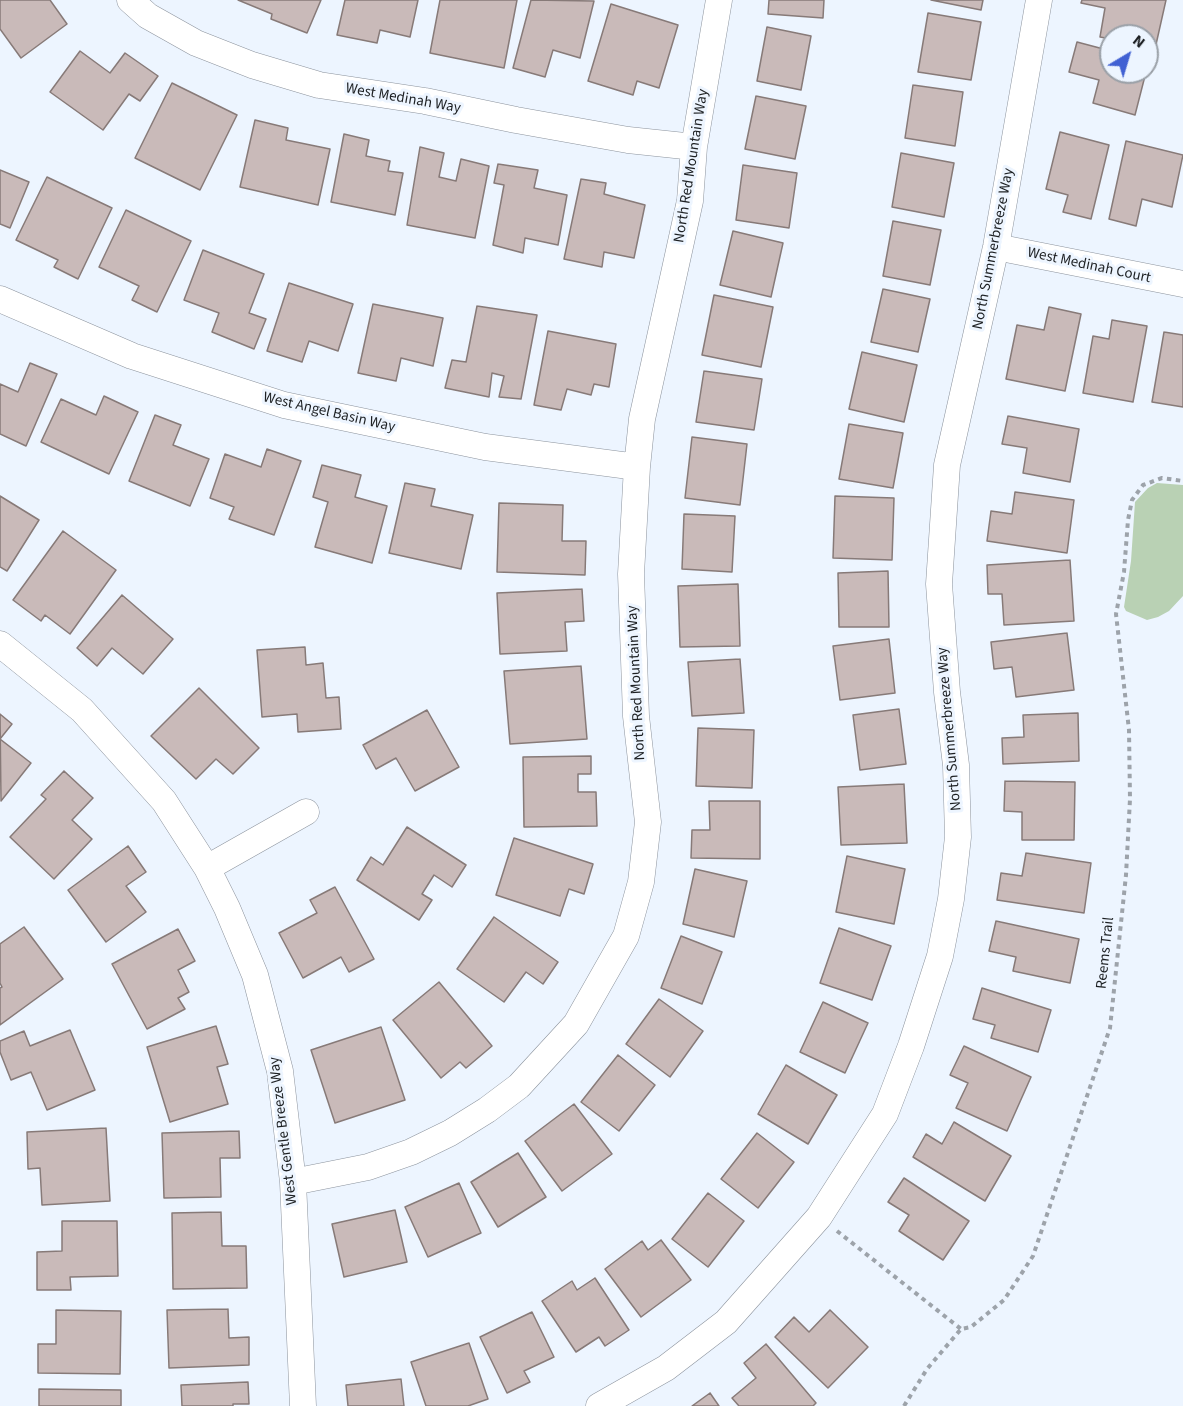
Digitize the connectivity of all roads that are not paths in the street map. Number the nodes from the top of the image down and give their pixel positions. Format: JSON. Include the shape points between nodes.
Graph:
{"nodes":[{"id":1,"x":130,"y":0,"type":"edge"},
{"id":2,"x":719,"y":0,"type":"edge"},
{"id":3,"x":1039,"y":0,"type":"edge"},
{"id":4,"x":694,"y":147,"type":"junction"},
{"id":5,"x":996,"y":247,"type":"junction"},
{"id":6,"x":1183,"y":284,"type":"edge"},
{"id":7,"x":0,"y":299,"type":"edge"},
{"id":8,"x":637,"y":467,"type":"junction"},
{"id":9,"x":0,"y":644,"type":"edge"},
{"id":10,"x":306,"y":812,"type":"dead end"},
{"id":11,"x":207,"y":868,"type":"junction"},
{"id":12,"x":293,"y":1182,"type":"junction"},
{"id":13,"x":303,"y":1406,"type":"edge"},
{"id":14,"x":598,"y":1406,"type":"edge"}],
"edges":[{"from":1,"to":4,"type":"street","name":"West Medinah Way","via":[[148,16],[196,43],[319,85],[628,140]]},
{"from":2,"to":4,"type":"street","name":"North Red Mountain Way"},
{"from":3,"to":5,"type":"street","name":"North Summerbreeze Way"},
{"from":4,"to":8,"type":"street","name":"North Red Mountain Way","via":[[690,201],[642,420]]},
{"from":5,"to":6,"type":"street","name":"West Medinah Court"},
{"from":5,"to":14,"type":"street","name":"North Summerbreeze Way","via":[[947,465],[939,584],[946,692],[956,765],[958,837],[940,956],[911,1046],[885,1114],[819,1217],[726,1322],[666,1368]]},
{"from":7,"to":8,"type":"street","name":"West Angel Basin Way","via":[[132,356],[284,405],[484,447]]},
{"from":8,"to":12,"type":"street","name":"North Red Mountain Way","via":[[631,574],[636,716],[648,822],[640,882],[626,936],[576,1024],[519,1086],[495,1104],[411,1152],[368,1167]]},
{"from":9,"to":11,"type":"street","name":"West Gentle Breeze Way","via":[[82,710],[164,801]]},
{"from":10,"to":11,"type":"street"},
{"from":11,"to":12,"type":"street","name":"West Gentle Breeze Way","via":[[255,975],[280,1071]]},
{"from":12,"to":13,"type":"street","name":"West Gentle Breeze Way"}]}
